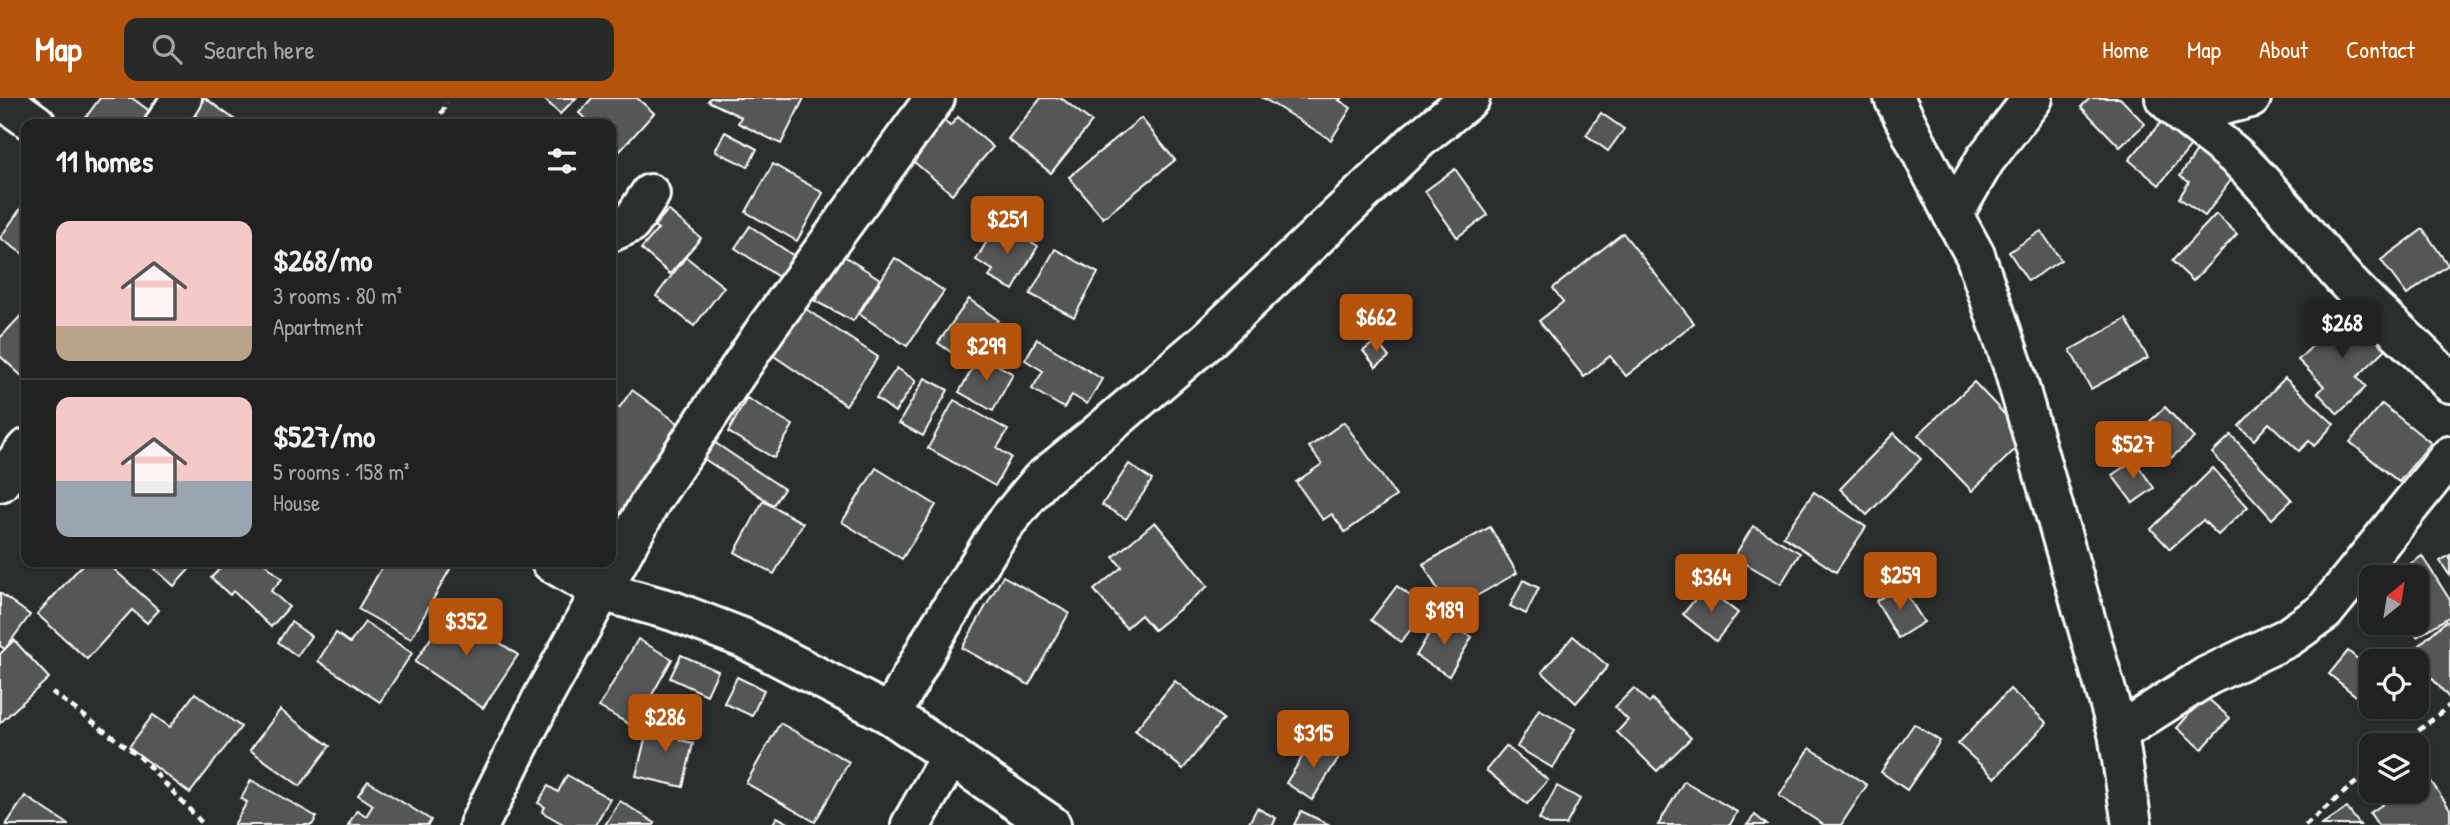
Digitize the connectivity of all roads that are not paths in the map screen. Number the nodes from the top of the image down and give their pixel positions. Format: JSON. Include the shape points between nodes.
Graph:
{"nodes":[{"id":1,"x":0,"y":98,"type":"edge"},
{"id":2,"x":182,"y":98,"type":"edge"},
{"id":3,"x":935,"y":98,"type":"edge"},
{"id":4,"x":1470,"y":98,"type":"edge"},
{"id":5,"x":1894,"y":98,"type":"edge"},
{"id":6,"x":2033,"y":98,"type":"edge"},
{"id":7,"x":2251,"y":98,"type":"edge"},
{"id":8,"x":2174,"y":107,"type":"edge"},
{"id":9,"x":29,"y":119,"type":"edge"},
{"id":10,"x":168,"y":119,"type":"edge"},
{"id":11,"x":650,"y":194,"type":"dead end"},
{"id":12,"x":1953,"y":215,"type":"junction"},
{"id":13,"x":616,"y":230,"type":"edge"},
{"id":14,"x":2450,"y":383,"type":"edge"},
{"id":15,"x":21,"y":455,"type":"edge"},
{"id":16,"x":2450,"y":456,"type":"edge"},
{"id":17,"x":0,"y":482,"type":"edge"},
{"id":18,"x":616,"y":564,"type":"edge"},
{"id":19,"x":560,"y":567,"type":"edge"},
{"id":20,"x":614,"y":567,"type":"edge"},
{"id":21,"x":601,"y":591,"type":"junction"},
{"id":22,"x":891,"y":715,"type":"junction"},
{"id":23,"x":2118,"y":733,"type":"junction"},
{"id":24,"x":951,"y":755,"type":"junction"},
{"id":25,"x":480,"y":825,"type":"edge"},
{"id":26,"x":911,"y":825,"type":"edge"},
{"id":27,"x":1051,"y":825,"type":"edge"},
{"id":28,"x":2132,"y":825,"type":"edge"}],
"edges":[{"from":1,"to":9,"type":"street"},
{"from":2,"to":10,"type":"street"},
{"from":3,"to":18,"type":"street","via":[[768,326],[651,501]]},
{"from":4,"to":22,"type":"street","via":[[1418,140],[1208,340],[1041,480],[1003,526]]},
{"from":5,"to":12,"type":"street"},
{"from":6,"to":12,"type":"street","via":[[1985,160]]},
{"from":7,"to":8,"type":"street"},
{"from":8,"to":14,"type":"street","via":[[2238,158],[2341,275]]},
{"from":11,"to":13,"type":"street","via":[[631,223]]},
{"from":12,"to":23,"type":"street","via":[[1975,255],[2012,366]]},
{"from":15,"to":17,"type":"street"},
{"from":16,"to":23,"type":"street","via":[[2324,612],[2287,638],[2207,676]]},
{"from":19,"to":21,"type":"street"},
{"from":20,"to":21,"type":"street"},
{"from":21,"to":22,"type":"street","via":[[673,611],[743,638]]},
{"from":21,"to":25,"type":"street"},
{"from":22,"to":24,"type":"street"},
{"from":23,"to":28,"type":"street"},
{"from":24,"to":26,"type":"street"},
{"from":24,"to":27,"type":"street"}]}
